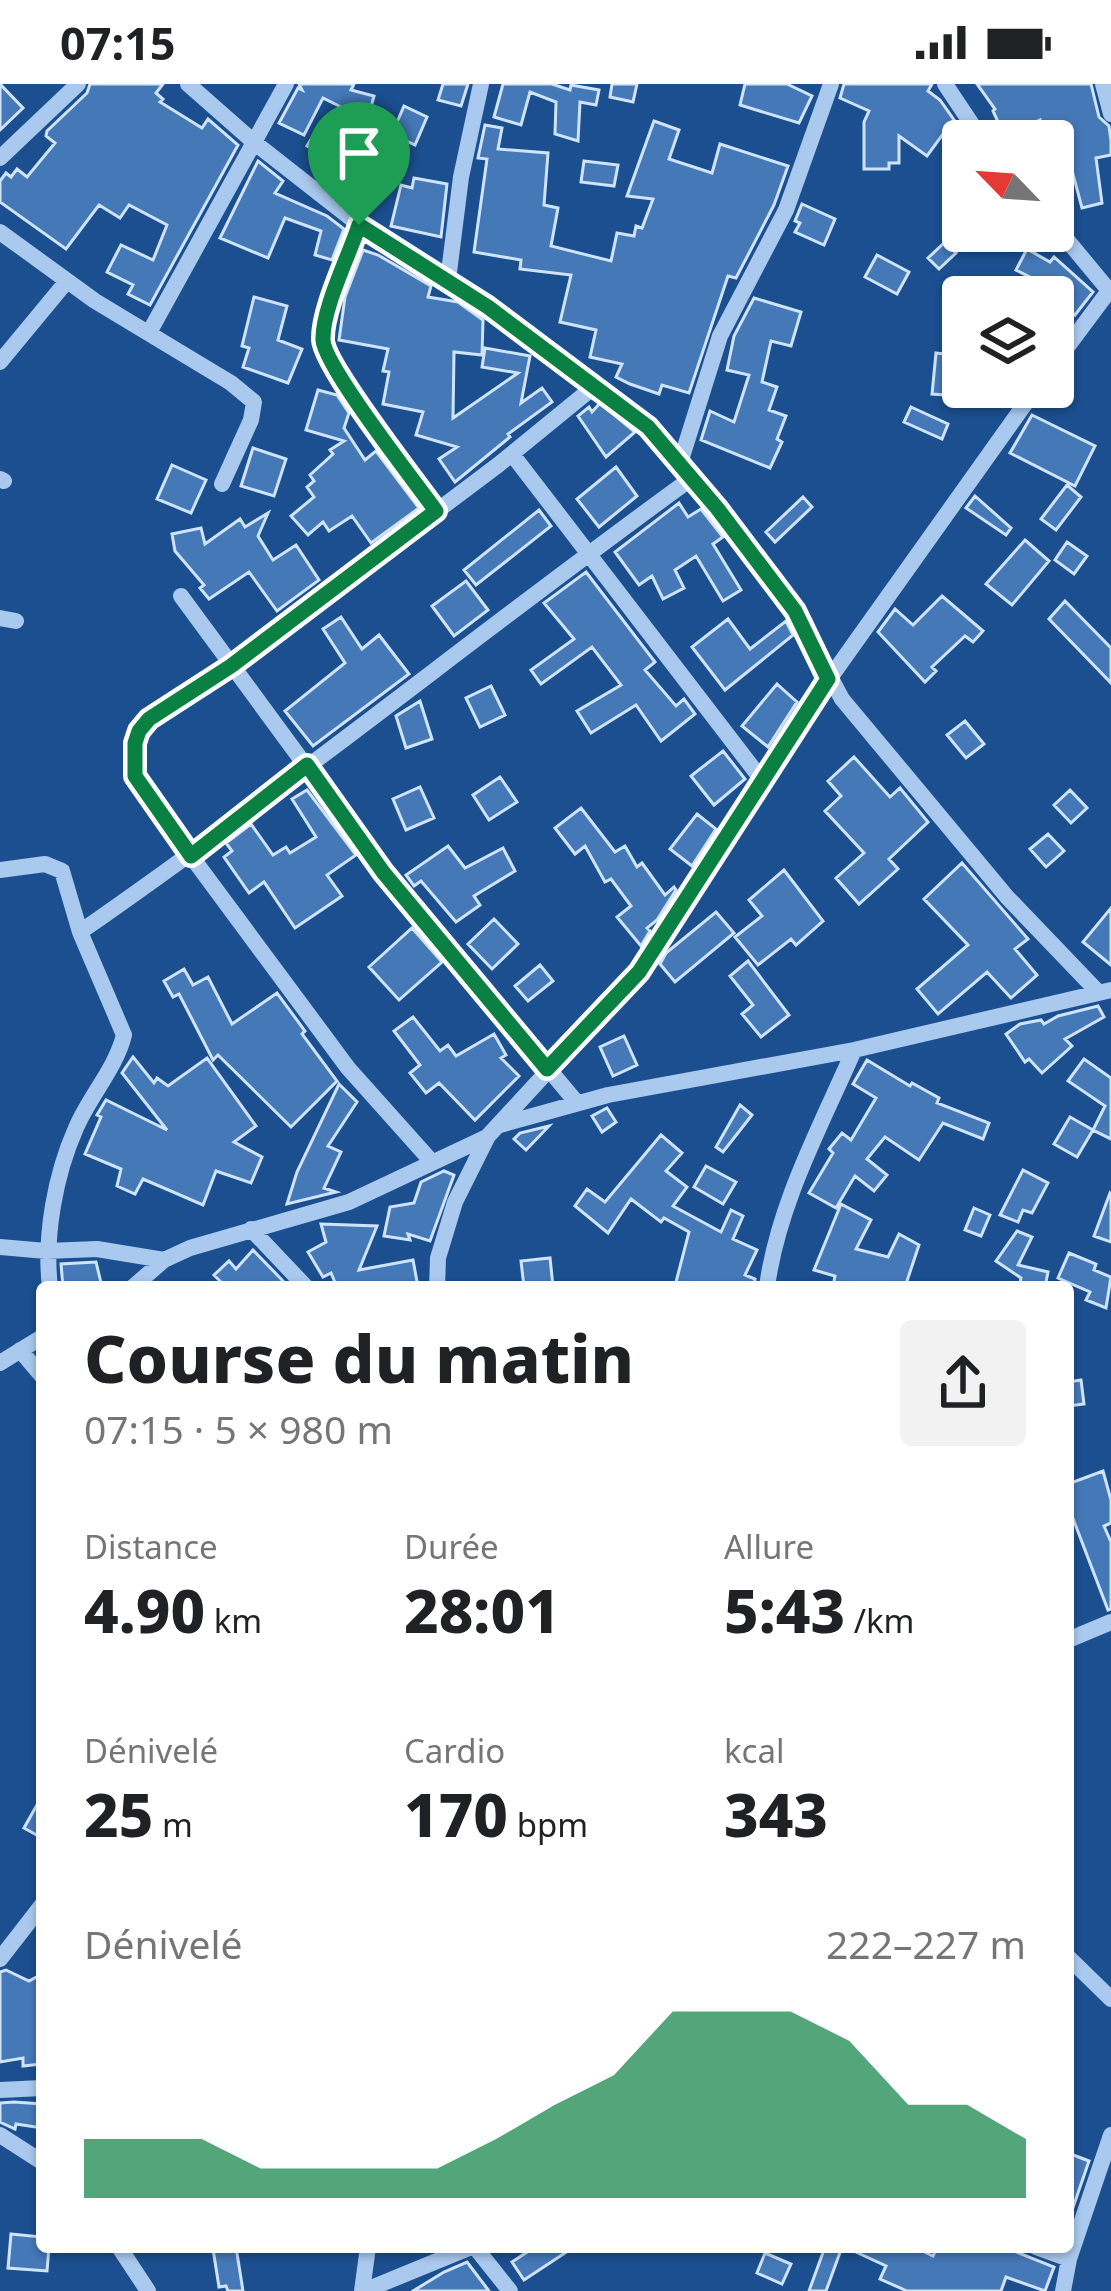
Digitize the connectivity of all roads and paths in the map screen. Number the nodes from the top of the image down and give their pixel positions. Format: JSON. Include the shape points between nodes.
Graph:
{"nodes":[{"id":1,"x":79,"y":84,"type":"edge"},
{"id":2,"x":188,"y":84,"type":"edge"},
{"id":3,"x":286,"y":84,"type":"edge"},
{"id":4,"x":481,"y":84,"type":"edge"},
{"id":5,"x":831,"y":84,"type":"edge"},
{"id":6,"x":945,"y":84,"type":"edge"},
{"id":7,"x":1103,"y":84,"type":"edge"},
{"id":8,"x":1111,"y":114,"type":"edge"},
{"id":9,"x":969,"y":120,"type":"edge"},
{"id":10,"x":255,"y":143,"type":"junction"},
{"id":11,"x":0,"y":158,"type":"edge"},
{"id":12,"x":359,"y":225,"type":"junction"},
{"id":13,"x":0,"y":232,"type":"edge"},
{"id":14,"x":1074,"y":248,"type":"edge"},
{"id":15,"x":448,"y":280,"type":"junction"},
{"id":16,"x":67,"y":281,"type":"junction"},
{"id":17,"x":1110,"y":291,"type":"edge"},
{"id":18,"x":149,"y":331,"type":"junction"},
{"id":19,"x":1074,"y":338,"type":"edge"},
{"id":20,"x":0,"y":362,"type":"edge"},
{"id":21,"x":596,"y":385,"type":"junction"},
{"id":22,"x":1022,"y":408,"type":"edge"},
{"id":23,"x":512,"y":454,"type":"junction"},
{"id":24,"x":686,"y":470,"type":"junction"},
{"id":25,"x":222,"y":484,"type":"dead end"},
{"id":26,"x":436,"y":511,"type":"junction"},
{"id":27,"x":588,"y":554,"type":"junction"},
{"id":28,"x":181,"y":596,"type":"dead end"},
{"id":29,"x":231,"y":666,"type":"junction"},
{"id":30,"x":828,"y":679,"type":"junction"},
{"id":31,"x":307,"y":765,"type":"junction"},
{"id":32,"x":762,"y":780,"type":"junction"},
{"id":33,"x":191,"y":856,"type":"junction"},
{"id":34,"x":0,"y":870,"type":"edge"},
{"id":35,"x":80,"y":932,"type":"junction"},
{"id":36,"x":1104,"y":991,"type":"edge"},
{"id":37,"x":854,"y":1050,"type":"junction"},
{"id":38,"x":547,"y":1069,"type":"junction"},
{"id":39,"x":577,"y":1103,"type":"junction"},
{"id":40,"x":494,"y":1131,"type":"junction"},
{"id":41,"x":432,"y":1162,"type":"junction"},
{"id":42,"x":251,"y":1229,"type":"junction"},
{"id":43,"x":0,"y":1247,"type":"edge"},
{"id":44,"x":46,"y":1251,"type":"junction"},
{"id":45,"x":164,"y":1260,"type":"junction"},
{"id":46,"x":49,"y":1281,"type":"edge"},
{"id":47,"x":140,"y":1281,"type":"edge"},
{"id":48,"x":300,"y":1281,"type":"edge"},
{"id":49,"x":437,"y":1281,"type":"edge"},
{"id":50,"x":768,"y":1281,"type":"edge"},
{"id":51,"x":36,"y":1341,"type":"edge"},
{"id":52,"x":20,"y":1350,"type":"junction"},
{"id":53,"x":0,"y":1363,"type":"edge"},
{"id":54,"x":36,"y":1369,"type":"edge"},
{"id":55,"x":1111,"y":1622,"type":"edge"},
{"id":56,"x":1074,"y":1637,"type":"edge"},
{"id":57,"x":36,"y":1913,"type":"edge"},
{"id":58,"x":0,"y":1959,"type":"edge"},
{"id":59,"x":1074,"y":1963,"type":"edge"},
{"id":60,"x":1108,"y":1992,"type":"edge"},
{"id":61,"x":36,"y":2088,"type":"edge"},
{"id":62,"x":0,"y":2090,"type":"edge"},
{"id":63,"x":0,"y":2135,"type":"edge"},
{"id":64,"x":1111,"y":2135,"type":"edge"},
{"id":65,"x":36,"y":2158,"type":"edge"},
{"id":66,"x":1074,"y":2244,"type":"edge"},
{"id":67,"x":123,"y":2253,"type":"edge"},
{"id":68,"x":367,"y":2253,"type":"edge"},
{"id":69,"x":458,"y":2253,"type":"edge"},
{"id":70,"x":478,"y":2253,"type":"edge"},
{"id":71,"x":1052,"y":2253,"type":"edge"},
{"id":72,"x":1071,"y":2253,"type":"edge"},
{"id":73,"x":1069,"y":2259,"type":"junction"},
{"id":74,"x":148,"y":2291,"type":"edge"},
{"id":75,"x":363,"y":2291,"type":"edge"},
{"id":76,"x":510,"y":2291,"type":"edge"},
{"id":77,"x":1063,"y":2291,"type":"edge"}],
"edges":[{"from":1,"to":11,"type":"street"},
{"from":2,"to":10,"type":"street"},
{"from":3,"to":10,"type":"street"},
{"from":4,"to":15,"type":"street"},
{"from":5,"to":24,"type":"street","via":[[786,210],[720,336]]},
{"from":6,"to":9,"type":"street"},
{"from":7,"to":8,"type":"street"},
{"from":10,"to":12,"type":"street"},
{"from":10,"to":18,"type":"street"},
{"from":12,"to":15,"type":"street"},
{"from":12,"to":26,"type":"street","via":[[324,349]]},
{"from":13,"to":16,"type":"street"},
{"from":14,"to":17,"type":"street"},
{"from":15,"to":21,"type":"street"},
{"from":16,"to":18,"type":"street"},
{"from":16,"to":20,"type":"street"},
{"from":17,"to":19,"type":"street"},
{"from":18,"to":25,"type":"street","via":[[254,402]]},
{"from":21,"to":23,"type":"street"},
{"from":21,"to":24,"type":"street"},
{"from":22,"to":30,"type":"street"},
{"from":23,"to":26,"type":"street"},
{"from":23,"to":27,"type":"street"},
{"from":24,"to":27,"type":"street"},
{"from":24,"to":30,"type":"street","via":[[795,611]]},
{"from":26,"to":29,"type":"street"},
{"from":27,"to":31,"type":"street"},
{"from":27,"to":32,"type":"street"},
{"from":28,"to":29,"type":"street"},
{"from":29,"to":31,"type":"street"},
{"from":29,"to":33,"type":"street","via":[[149,719],[135,743],[135,776]]},
{"from":30,"to":32,"type":"street"},
{"from":30,"to":36,"type":"street","via":[[1006,897]]},
{"from":31,"to":33,"type":"street"},
{"from":31,"to":38,"type":"street","via":[[383,872]]},
{"from":32,"to":38,"type":"street","via":[[639,972]]},
{"from":33,"to":35,"type":"street"},
{"from":33,"to":41,"type":"street","via":[[348,1068]]},
{"from":34,"to":35,"type":"street","via":[[57,866]]},
{"from":35,"to":44,"type":"street","via":[[124,1035],[74,1130]]},
{"from":36,"to":37,"type":"street"},
{"from":37,"to":39,"type":"street"},
{"from":37,"to":50,"type":"street","via":[[798,1178]]},
{"from":38,"to":39,"type":"street"},
{"from":38,"to":40,"type":"street"},
{"from":39,"to":40,"type":"street"},
{"from":40,"to":41,"type":"street"},
{"from":40,"to":49,"type":"street","via":[[455,1202]]},
{"from":41,"to":42,"type":"street","via":[[349,1202]]},
{"from":42,"to":45,"type":"street"},
{"from":42,"to":48,"type":"street"},
{"from":43,"to":44,"type":"street"},
{"from":44,"to":45,"type":"street"},
{"from":44,"to":46,"type":"street"},
{"from":45,"to":47,"type":"street"},
{"from":51,"to":52,"type":"street"},
{"from":52,"to":53,"type":"street"},
{"from":52,"to":54,"type":"street"},
{"from":55,"to":56,"type":"street"},
{"from":57,"to":58,"type":"street"},
{"from":59,"to":60,"type":"street"},
{"from":61,"to":62,"type":"street"},
{"from":63,"to":65,"type":"street"},
{"from":64,"to":66,"type":"street"},
{"from":67,"to":74,"type":"street"},
{"from":68,"to":75,"type":"street"},
{"from":69,"to":75,"type":"street"},
{"from":70,"to":76,"type":"street"},
{"from":71,"to":73,"type":"street"},
{"from":72,"to":73,"type":"street"},
{"from":73,"to":77,"type":"street"}]}
